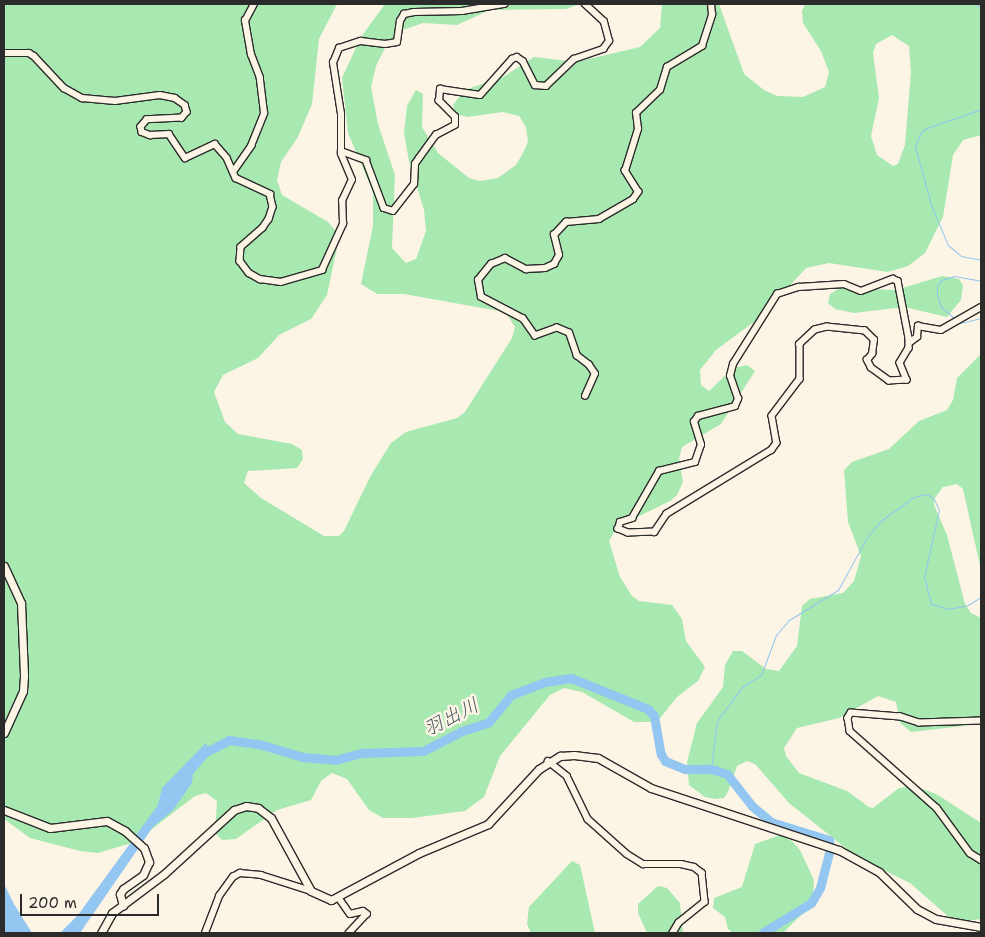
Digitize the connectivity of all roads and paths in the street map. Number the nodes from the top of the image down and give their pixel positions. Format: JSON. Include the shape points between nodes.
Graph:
{"nodes":[{"id":1,"x":254,"y":4,"type":"edge"},
{"id":2,"x":504,"y":4,"type":"edge"},
{"id":3,"x":585,"y":4,"type":"edge"},
{"id":4,"x":711,"y":4,"type":"edge"},
{"id":5,"x":4,"y":53,"type":"edge"},
{"id":6,"x":341,"y":151,"type":"junction"},
{"id":7,"x":234,"y":172,"type":"junction"},
{"id":8,"x":981,"y":307,"type":"edge"},
{"id":9,"x":909,"y":343,"type":"junction"},
{"id":10,"x":584,"y":396,"type":"dead end"},
{"id":11,"x":4,"y":566,"type":"edge"},
{"id":12,"x":981,"y":721,"type":"edge"},
{"id":13,"x":4,"y":733,"type":"edge"},
{"id":14,"x":548,"y":762,"type":"junction"},
{"id":15,"x":4,"y":810,"type":"edge"},
{"id":16,"x":981,"y":860,"type":"edge"},
{"id":17,"x":312,"y":891,"type":"junction"},
{"id":18,"x":340,"y":898,"type":"junction"},
{"id":19,"x":123,"y":906,"type":"junction"},
{"id":20,"x":981,"y":927,"type":"edge"},
{"id":21,"x":101,"y":933,"type":"edge"},
{"id":22,"x":205,"y":933,"type":"edge"},
{"id":23,"x":349,"y":933,"type":"edge"},
{"id":24,"x":673,"y":933,"type":"edge"}],
"edges":[{"from":1,"to":7,"type":"street","via":[[246,21],[251,55],[260,78],[264,113],[258,133]]},
{"from":2,"to":6,"type":"street","via":[[462,11],[404,14],[397,42],[361,41],[339,48],[333,63],[341,114]]},
{"from":3,"to":6,"type":"street","via":[[604,22],[609,41],[602,49],[574,59],[546,86],[535,85],[523,61],[517,57],[480,95],[440,89],[439,101],[455,117],[455,125],[436,135],[419,158],[415,164],[414,184],[393,211],[384,208],[366,160]]},
{"from":4,"to":10,"type":"street","via":[[712,15],[702,46],[667,67],[656,96],[636,114],[638,129],[625,171],[638,192],[633,199],[598,219],[566,222],[554,235],[559,255],[554,264],[526,269],[505,258],[491,264],[478,280],[481,297],[523,319],[535,336],[557,328],[569,333],[577,356],[595,374]]},
{"from":5,"to":7,"type":"street","via":[[29,53],[64,88],[89,101],[160,95],[175,98],[188,112],[182,118],[147,120],[141,127],[142,132],[169,134],[185,158],[215,144]]},
{"from":6,"to":7,"type":"street","via":[[351,186],[342,201],[343,224],[330,258],[322,270],[281,282],[260,279],[248,273],[240,261],[241,247],[269,219],[272,196],[244,184]]},
{"from":8,"to":9,"type":"street","via":[[940,330],[918,326],[917,337]]},
{"from":9,"to":9,"type":"street","via":[[898,282],[893,279],[862,291],[844,284],[799,287],[777,294],[733,364],[730,376],[738,399],[735,406],[698,416],[694,422],[700,445],[695,462],[660,470],[632,518],[620,522],[618,529],[628,534],[655,532],[667,514],[772,450],[777,443],[772,416],[800,379],[800,344],[808,334],[827,327],[865,331],[874,340],[868,364],[896,383],[908,378],[900,363]]},
{"from":11,"to":13,"type":"street","via":[[21,603],[24,676],[23,691]]},
{"from":12,"to":16,"type":"street","via":[[919,724],[900,717],[849,714],[848,718],[850,731],[937,808],[967,849]]},
{"from":14,"to":18,"type":"street","via":[[488,824],[419,853]]},
{"from":14,"to":20,"type":"street","via":[[574,755],[598,758],[651,788],[839,850],[879,872],[917,909],[936,919]]},
{"from":14,"to":24,"type":"street","via":[[568,776],[588,819],[627,854],[643,864],[681,864],[702,873],[705,902],[679,923]]},
{"from":15,"to":19,"type":"street","via":[[50,828],[107,821],[125,831],[144,848],[149,862],[148,869],[120,894]]},
{"from":17,"to":18,"type":"street","via":[[331,900]]},
{"from":17,"to":19,"type":"street","via":[[271,818],[258,808],[246,806],[225,815],[164,874]]},
{"from":17,"to":22,"type":"street","via":[[261,875],[240,873],[219,896]]},
{"from":18,"to":23,"type":"street","via":[[350,914],[363,911],[367,914]]},
{"from":19,"to":21,"type":"street","via":[[105,922]]}]}
